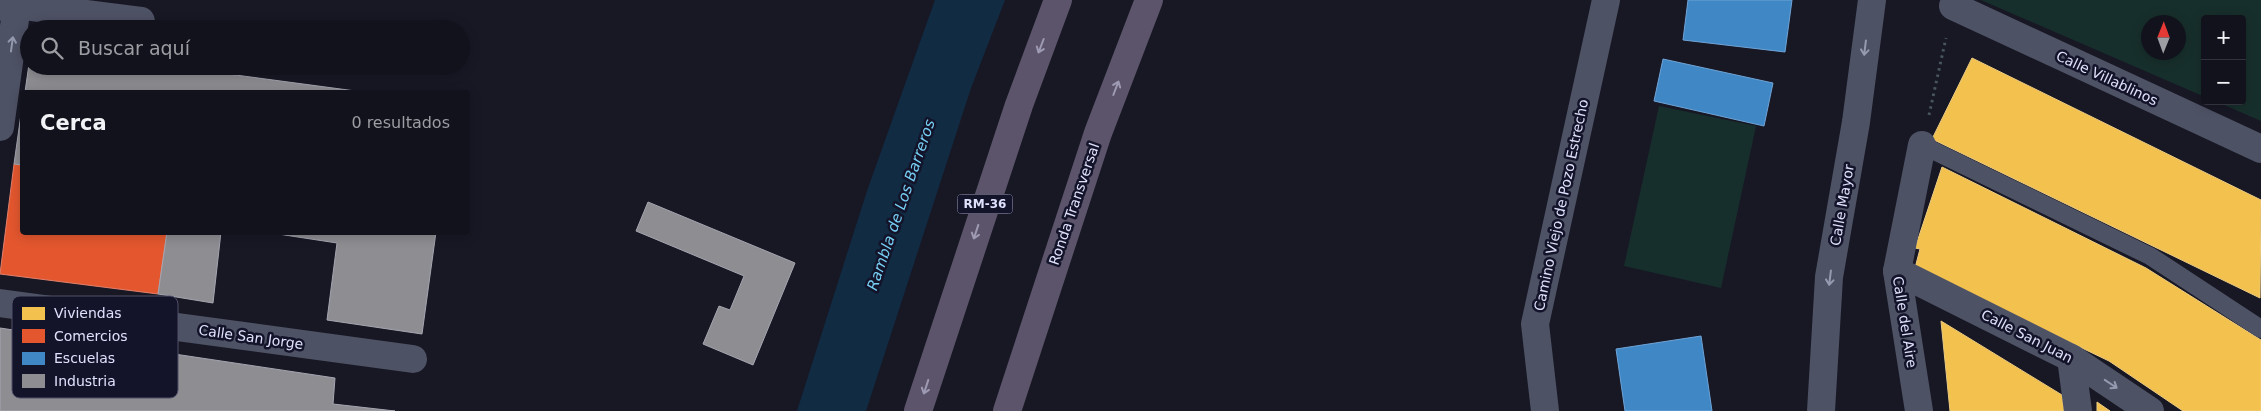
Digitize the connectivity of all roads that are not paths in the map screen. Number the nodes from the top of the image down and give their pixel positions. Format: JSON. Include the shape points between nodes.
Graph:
{"nodes":[{"id":1,"x":1058,"y":0,"type":"edge"},
{"id":2,"x":1149,"y":0,"type":"edge"},
{"id":3,"x":1606,"y":0,"type":"edge"},
{"id":4,"x":1872,"y":0,"type":"edge"},
{"id":5,"x":9,"y":5,"type":"edge"},
{"id":6,"x":1953,"y":6,"type":"road end"},
{"id":7,"x":133,"y":20,"type":"edge"},
{"id":8,"x":0,"y":127,"type":"edge"},
{"id":9,"x":1098,"y":133,"type":"junction"},
{"id":10,"x":1922,"y":145,"type":"joint"},
{"id":11,"x":2261,"y":149,"type":"edge"},
{"id":12,"x":1897,"y":271,"type":"junction"},
{"id":13,"x":178,"y":327,"type":"edge"},
{"id":14,"x":2261,"y":329,"type":"edge"},
{"id":15,"x":2072,"y":358,"type":"junction"},
{"id":16,"x":412,"y":359,"type":"dead end"},
{"id":17,"x":918,"y":411,"type":"edge"},
{"id":18,"x":1006,"y":411,"type":"edge"},
{"id":19,"x":1017,"y":411,"type":"edge"},
{"id":20,"x":1545,"y":411,"type":"edge"},
{"id":21,"x":1821,"y":411,"type":"edge"},
{"id":22,"x":1919,"y":411,"type":"edge"},
{"id":23,"x":2078,"y":411,"type":"edge"},
{"id":24,"x":2150,"y":411,"type":"edge"}],
"edges":[{"from":1,"to":17,"type":"highway","number":"RM-36","one_way":true,"via":[[1019,105]]},
{"from":9,"to":2,"type":"highway","name":"Ronda Transversal","one_way":true},
{"from":3,"to":20,"type":"street","name":"Camino Viejo de Pozo Estrecho","via":[[1535,324]]},
{"from":4,"to":21,"type":"street","name":"Calle Mayor","one_way":true,"via":[[1856,122],[1829,277]]},
{"from":5,"to":7,"type":"street"},
{"from":8,"to":5,"type":"street","one_way":true},
{"from":6,"to":11,"type":"street","name":"Calle Villablinos"},
{"from":9,"to":18,"type":"highway","name":"Ronda Transversal"},
{"from":9,"to":19,"type":"highway"},
{"from":10,"to":12,"type":"street","name":"Calle del Aire"},
{"from":10,"to":14,"type":"lane","via":[[2150,256]]},
{"from":12,"to":15,"type":"street","name":"Calle San Juan"},
{"from":12,"to":22,"type":"street","name":"Calle del Aire"},
{"from":13,"to":16,"type":"street","name":"Calle San Jorge"},
{"from":15,"to":23,"type":"street"},
{"from":15,"to":24,"type":"street","name":"Calle San Juan","one_way":true}]}
